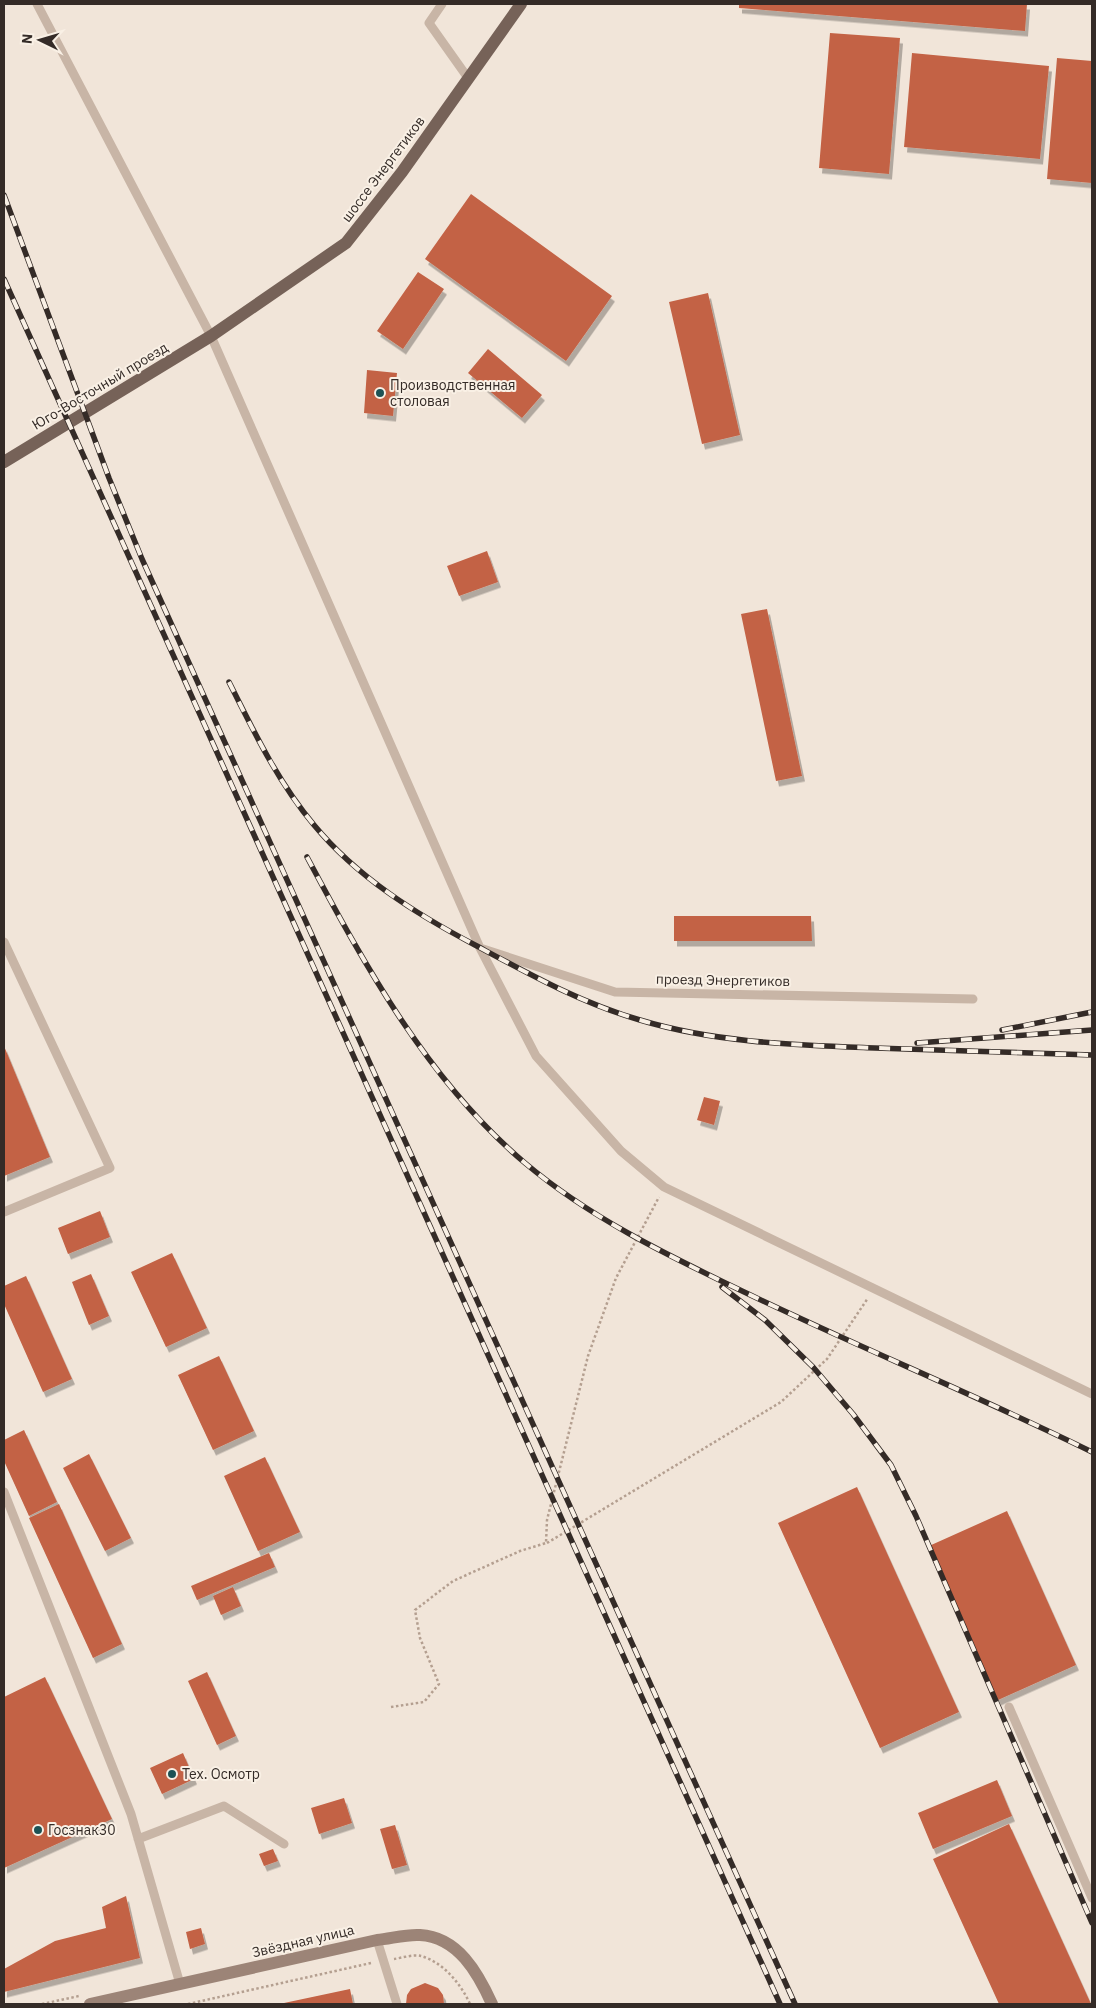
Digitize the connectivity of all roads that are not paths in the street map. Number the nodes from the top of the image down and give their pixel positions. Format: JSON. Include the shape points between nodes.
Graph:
{"nodes":[{"id":1,"x":37,"y":4,"type":"edge"},
{"id":2,"x":442,"y":4,"type":"edge"},
{"id":3,"x":521,"y":4,"type":"edge"},
{"id":4,"x":468,"y":78,"type":"junction"},
{"id":5,"x":211,"y":336,"type":"junction"},
{"id":6,"x":4,"y":462,"type":"edge"},
{"id":7,"x":4,"y":942,"type":"edge"},
{"id":8,"x":480,"y":948,"type":"junction"},
{"id":9,"x":973,"y":999,"type":"dead end"},
{"id":10,"x":4,"y":1212,"type":"edge"},
{"id":11,"x":1092,"y":1394,"type":"edge"},
{"id":12,"x":4,"y":1492,"type":"edge"},
{"id":13,"x":1009,"y":1707,"type":"dead end"},
{"id":14,"x":138,"y":1839,"type":"junction"},
{"id":15,"x":284,"y":1844,"type":"dead end"},
{"id":16,"x":1092,"y":1898,"type":"edge"},
{"id":17,"x":377,"y":1940,"type":"junction"},
{"id":18,"x":180,"y":1984,"type":"junction"},
{"id":19,"x":90,"y":2004,"type":"edge"},
{"id":20,"x":398,"y":2004,"type":"edge"},
{"id":21,"x":492,"y":2004,"type":"edge"}],
"edges":[{"from":1,"to":5,"type":"lane"},
{"from":2,"to":4,"type":"lane","via":[[429,23]]},
{"from":3,"to":4,"type":"main road","name":"шоссе Энергетиков"},
{"from":4,"to":5,"type":"main road","name":"шоссе Энергетиков","via":[[402,172],[346,243]]},
{"from":5,"to":6,"type":"main road","name":"Юго-Восточный проезд"},
{"from":5,"to":8,"type":"lane"},
{"from":7,"to":10,"type":"lane","via":[[110,1168]]},
{"from":8,"to":9,"type":"lane","name":"проезд Энергетиков","via":[[615,992]]},
{"from":8,"to":11,"type":"lane","via":[[536,1056],[621,1151],[664,1187]]},
{"from":12,"to":14,"type":"lane"},
{"from":13,"to":16,"type":"lane"},
{"from":14,"to":15,"type":"lane","via":[[224,1806]]},
{"from":14,"to":18,"type":"lane"},
{"from":17,"to":18,"type":"main road","name":"Звёздная улица"},
{"from":17,"to":20,"type":"lane"},
{"from":17,"to":21,"type":"main road","name":"Звёздная улица","via":[[420,1935],[447,1942],[471,1963]]},
{"from":18,"to":19,"type":"main road","name":"Звёздная улица"}]}
